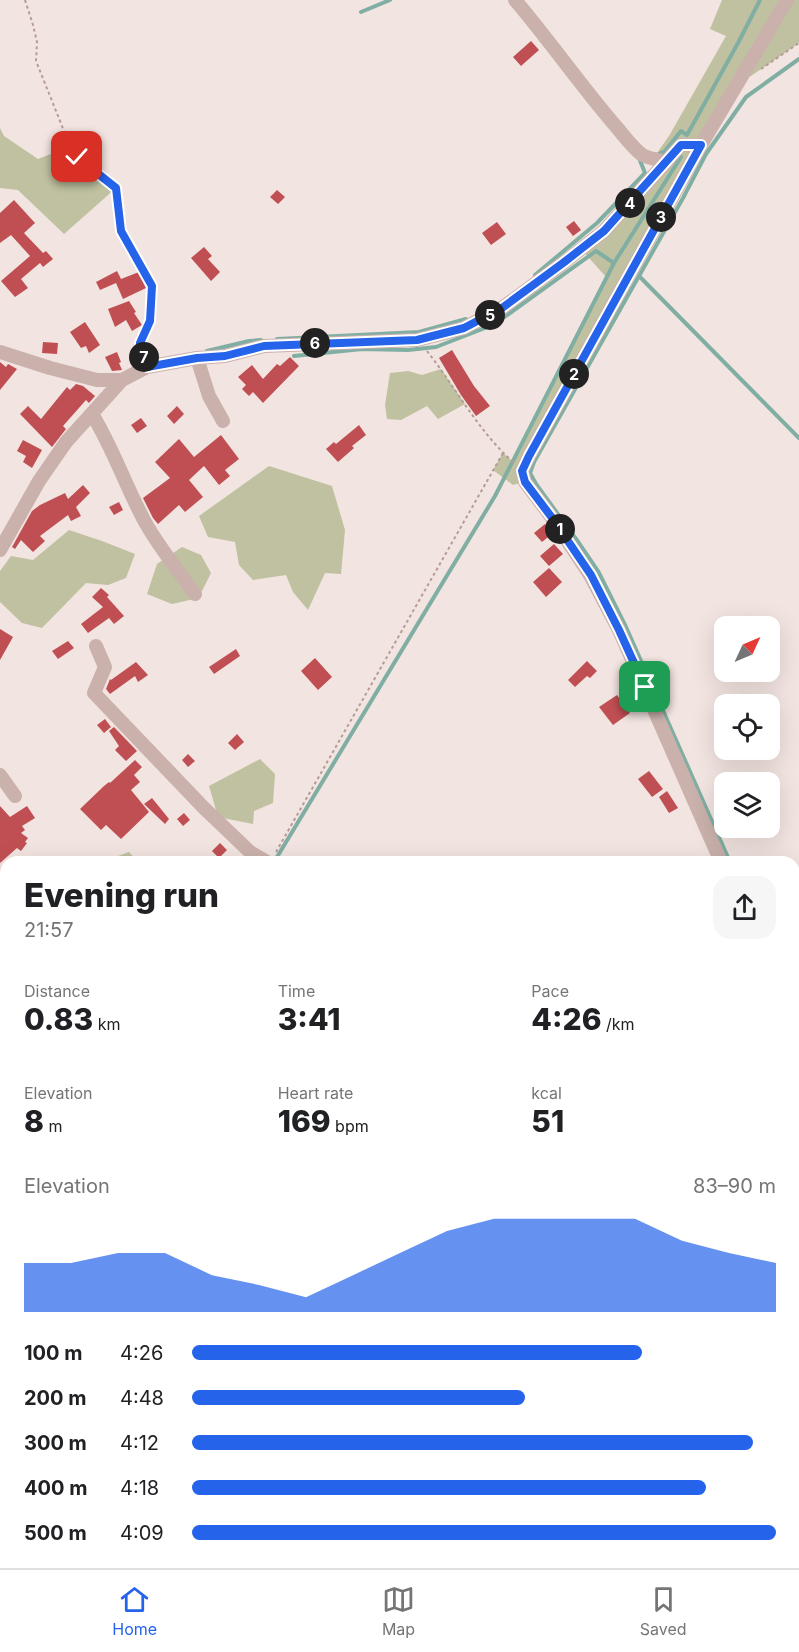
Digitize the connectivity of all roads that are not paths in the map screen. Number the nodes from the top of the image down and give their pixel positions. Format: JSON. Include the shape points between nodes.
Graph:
{"nodes":[{"id":1,"x":515,"y":0,"type":"edge"},
{"id":2,"x":787,"y":0,"type":"edge"},
{"id":3,"x":701,"y":145,"type":"junction"},
{"id":4,"x":666,"y":163,"type":"junction"},
{"id":5,"x":0,"y":352,"type":"edge"},
{"id":6,"x":197,"y":358,"type":"junction"},
{"id":7,"x":122,"y":380,"type":"junction"},
{"id":8,"x":92,"y":414,"type":"junction"},
{"id":9,"x":223,"y":421,"type":"dead end"},
{"id":10,"x":0,"y":550,"type":"edge"},
{"id":11,"x":195,"y":594,"type":"dead end"},
{"id":12,"x":96,"y":646,"type":"dead end"},
{"id":13,"x":0,"y":775,"type":"edge"},
{"id":14,"x":15,"y":796,"type":"dead end"},
{"id":15,"x":265,"y":856,"type":"edge"},
{"id":16,"x":718,"y":856,"type":"edge"}],
"edges":[{"from":1,"to":4,"type":"street","via":[[641,153]]},
{"from":2,"to":3,"type":"street"},
{"from":3,"to":4,"type":"street","via":[[681,145]]},
{"from":3,"to":16,"type":"street","via":[[522,471],[525,482],[591,575]]},
{"from":4,"to":6,"type":"street","via":[[604,231],[502,308],[464,328],[417,340],[264,346]]},
{"from":5,"to":7,"type":"street","via":[[97,380]]},
{"from":6,"to":7,"type":"street","via":[[147,367]]},
{"from":6,"to":9,"type":"street","via":[[209,396]]},
{"from":7,"to":8,"type":"street"},
{"from":8,"to":10,"type":"street","via":[[66,442],[39,481]]},
{"from":8,"to":11,"type":"street","via":[[145,522]]},
{"from":12,"to":15,"type":"street","via":[[105,667],[94,693],[250,852]]},
{"from":13,"to":14,"type":"street"}]}
